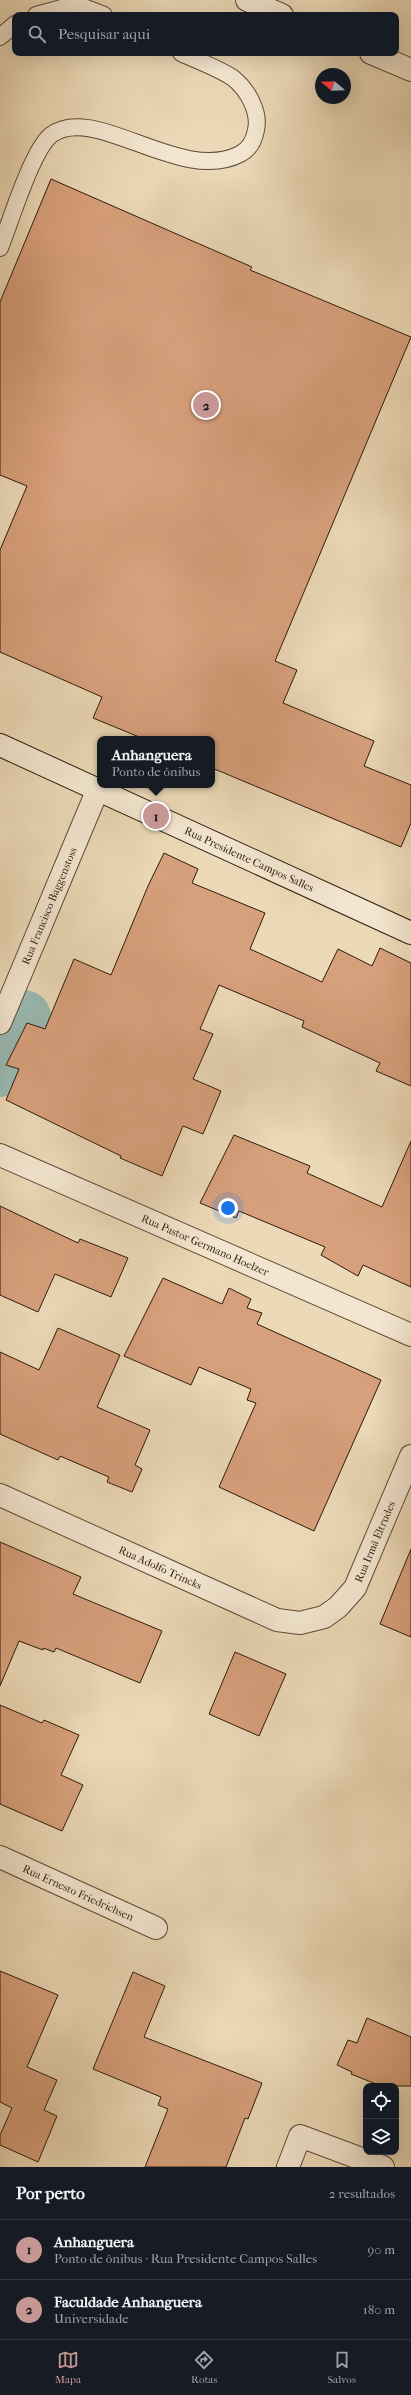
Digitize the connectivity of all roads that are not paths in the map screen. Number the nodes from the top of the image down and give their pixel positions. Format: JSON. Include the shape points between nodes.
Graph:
{"nodes":[{"id":1,"x":247,"y":0,"type":"edge"},
{"id":2,"x":47,"y":12,"type":"edge"},
{"id":3,"x":96,"y":12,"type":"edge"},
{"id":4,"x":275,"y":12,"type":"edge"},
{"id":5,"x":12,"y":27,"type":"edge"},
{"id":6,"x":0,"y":37,"type":"edge"},
{"id":7,"x":187,"y":56,"type":"edge"},
{"id":8,"x":378,"y":56,"type":"edge"},
{"id":9,"x":411,"y":70,"type":"edge"},
{"id":10,"x":0,"y":248,"type":"edge"},
{"id":11,"x":0,"y":745,"type":"edge"},
{"id":12,"x":98,"y":789,"type":"junction"},
{"id":13,"x":411,"y":932,"type":"edge"},
{"id":14,"x":0,"y":1023,"type":"edge"},
{"id":15,"x":0,"y":1155,"type":"edge"},
{"id":16,"x":411,"y":1335,"type":"edge"},
{"id":17,"x":411,"y":1456,"type":"edge"},
{"id":18,"x":0,"y":1495,"type":"edge"},
{"id":19,"x":324,"y":1617,"type":"joint"},
{"id":20,"x":0,"y":1857,"type":"edge"},
{"id":21,"x":156,"y":1928,"type":"dead end"},
{"id":22,"x":288,"y":2167,"type":"edge"},
{"id":23,"x":383,"y":2167,"type":"edge"}],
"edges":[{"from":1,"to":4,"type":"street"},
{"from":2,"to":3,"type":"lane","via":[[76,4]]},
{"from":5,"to":6,"type":"lane"},
{"from":7,"to":10,"type":"lane","via":[[233,79],[254,105],[259,120],[254,142],[241,154],[221,161],[189,160],[102,131],[71,126],[51,135],[37,155]]},
{"from":8,"to":9,"type":"street"},
{"from":11,"to":12,"type":"street","name":"Rua Presidente Campos Salles"},
{"from":12,"to":13,"type":"street","name":"Rua Presidente Campos Salles"},
{"from":12,"to":14,"type":"street","name":"Rua Francisco Baggenstoss"},
{"from":15,"to":16,"type":"street","name":"Rua Pastor Germano Hoelzer"},
{"from":17,"to":19,"type":"street","name":"Rua Irmã Eltrudes","via":[[355,1588],[338,1607]]},
{"from":18,"to":19,"type":"street","name":"Rua Adolfo Trincks","via":[[277,1620],[300,1623]]},
{"from":20,"to":21,"type":"street","name":"Rua Ernesto Friedrichsen"},
{"from":22,"to":23,"type":"street","via":[[300,2136]]}]}
